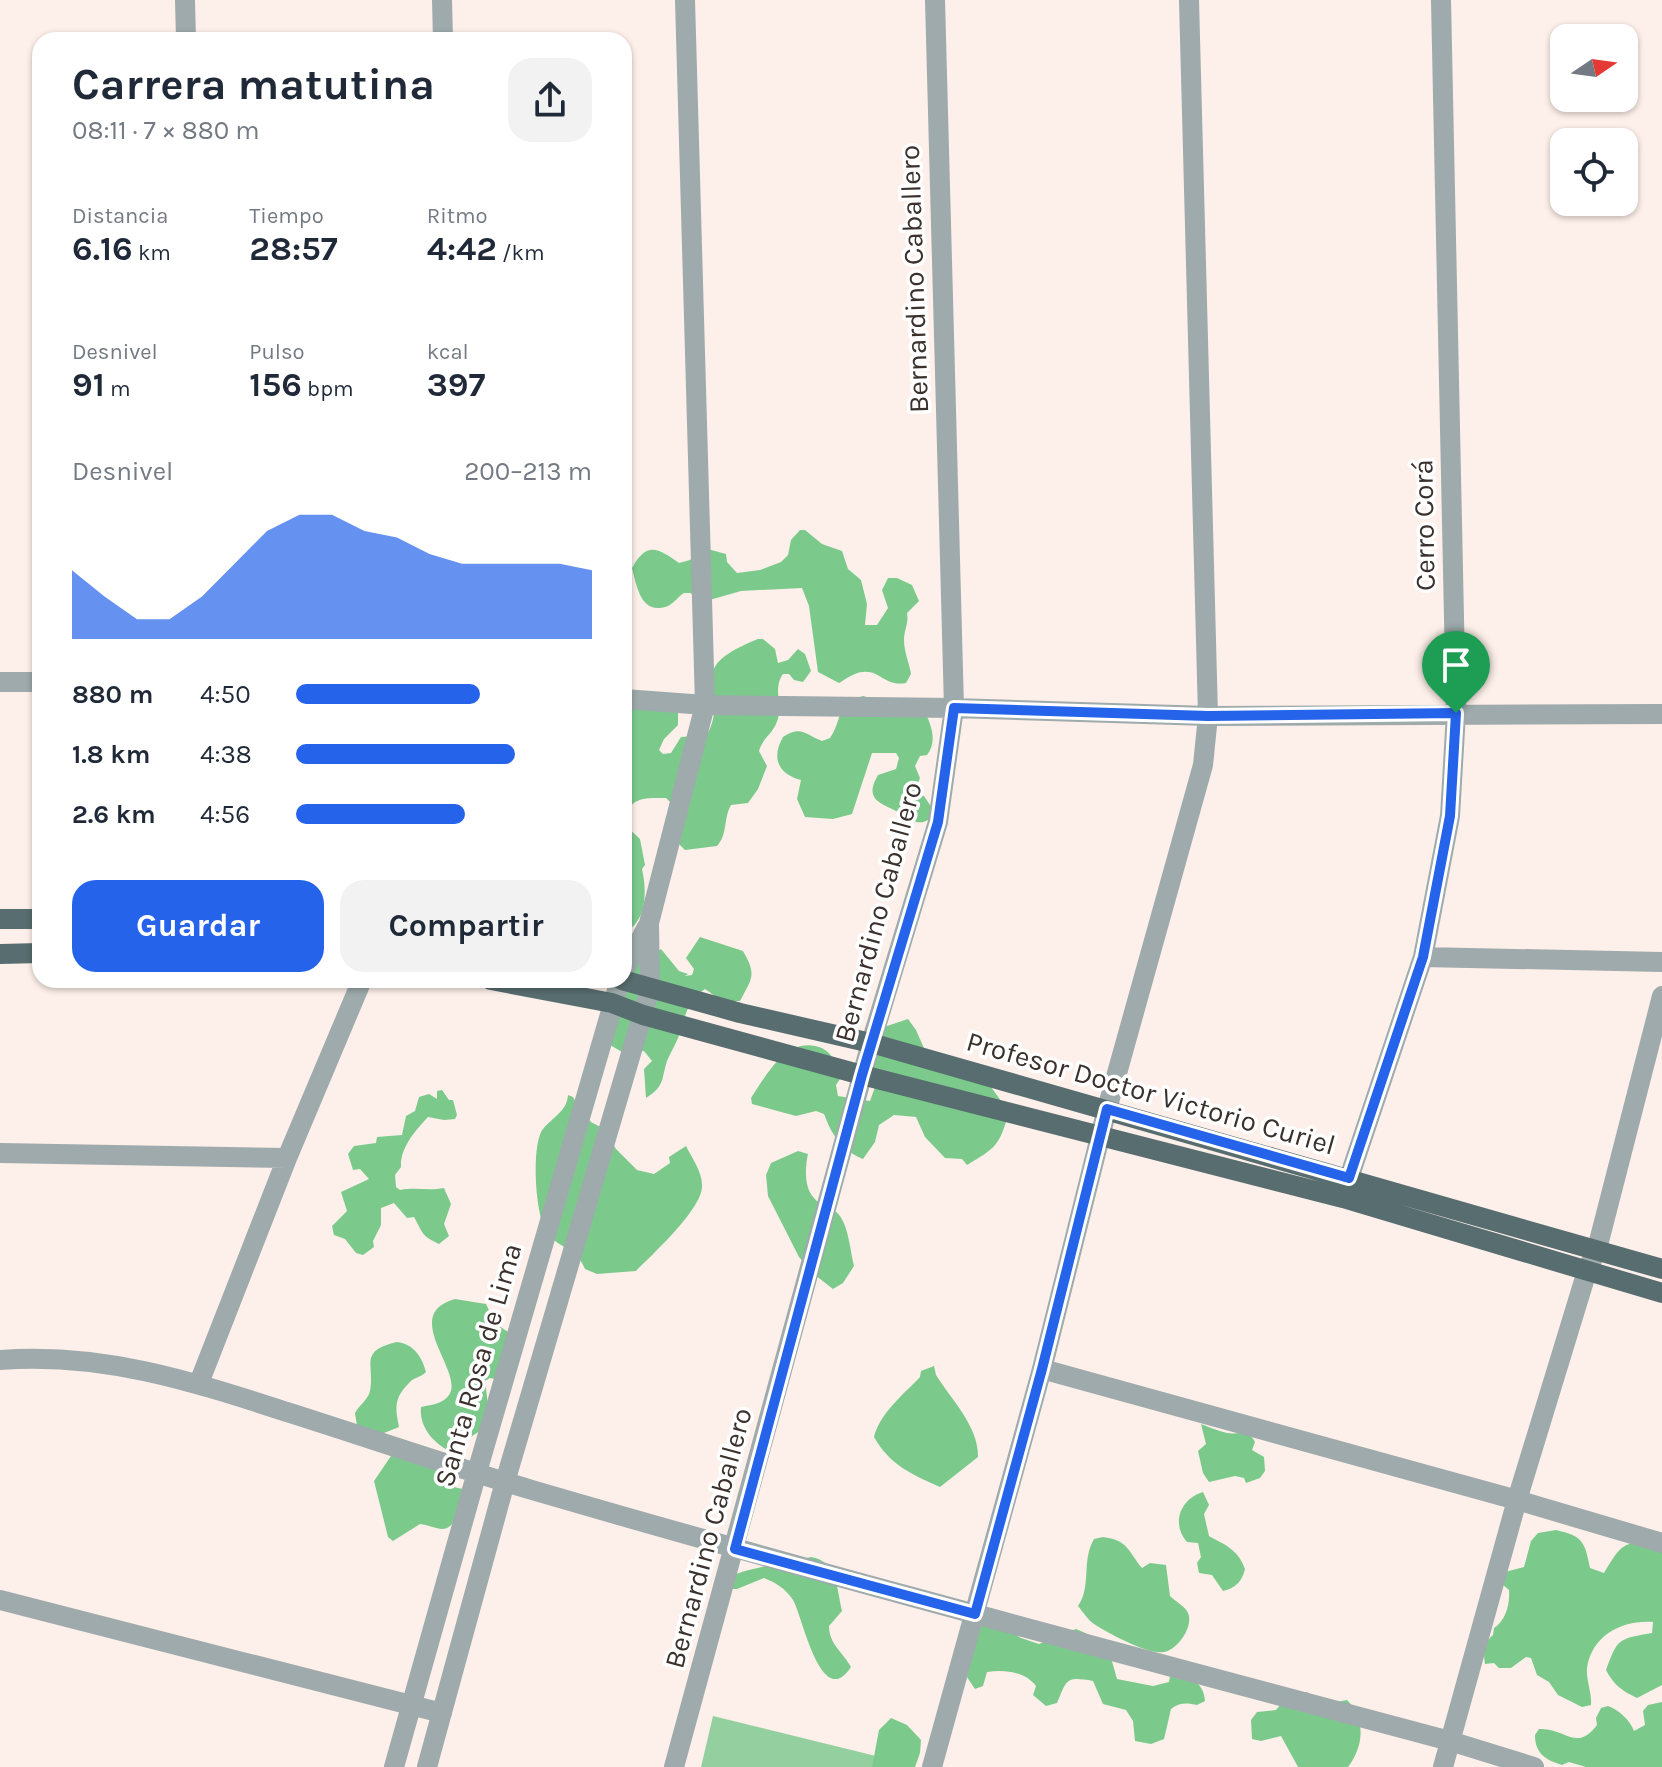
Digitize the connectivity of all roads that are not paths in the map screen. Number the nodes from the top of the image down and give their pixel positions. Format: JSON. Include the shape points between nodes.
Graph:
{"nodes":[{"id":1,"x":185,"y":0,"type":"edge"},
{"id":2,"x":442,"y":0,"type":"edge"},
{"id":3,"x":685,"y":0,"type":"edge"},
{"id":4,"x":935,"y":0,"type":"edge"},
{"id":5,"x":1189,"y":0,"type":"edge"},
{"id":6,"x":1441,"y":0,"type":"edge"},
{"id":7,"x":186,"y":32,"type":"edge"},
{"id":8,"x":443,"y":32,"type":"edge"},
{"id":9,"x":0,"y":682,"type":"edge"},
{"id":10,"x":32,"y":682,"type":"edge"},
{"id":11,"x":632,"y":700,"type":"edge"},
{"id":12,"x":705,"y":705,"type":"junction"},
{"id":13,"x":954,"y":708,"type":"junction"},
{"id":14,"x":1456,"y":713,"type":"junction"},
{"id":15,"x":1662,"y":714,"type":"edge"},
{"id":16,"x":1208,"y":716,"type":"junction"},
{"id":17,"x":0,"y":919,"type":"edge"},
{"id":18,"x":32,"y":919,"type":"edge"},
{"id":19,"x":649,"y":923,"type":"junction"},
{"id":20,"x":32,"y":953,"type":"edge"},
{"id":21,"x":0,"y":954,"type":"edge"},
{"id":22,"x":632,"y":956,"type":"edge"},
{"id":23,"x":1423,"y":957,"type":"junction"},
{"id":24,"x":1662,"y":962,"type":"edge"},
{"id":25,"x":632,"y":983,"type":"edge"},
{"id":26,"x":359,"y":988,"type":"edge"},
{"id":27,"x":533,"y":988,"type":"edge"},
{"id":28,"x":618,"y":988,"type":"edge"},
{"id":29,"x":650,"y":989,"type":"junction"},
{"id":30,"x":1662,"y":996,"type":"edge"},
{"id":31,"x":612,"y":1003,"type":"junction"},
{"id":32,"x":643,"y":1015,"type":"junction"},
{"id":33,"x":871,"y":1043,"type":"junction"},
{"id":34,"x":862,"y":1075,"type":"junction"},
{"id":35,"x":1107,"y":1109,"type":"junction"},
{"id":36,"x":1102,"y":1137,"type":"junction"},
{"id":37,"x":0,"y":1153,"type":"edge"},
{"id":38,"x":287,"y":1158,"type":"junction"},
{"id":39,"x":1349,"y":1178,"type":"junction"},
{"id":40,"x":1597,"y":1249,"type":"junction"},
{"id":41,"x":1662,"y":1269,"type":"edge"},
{"id":42,"x":1587,"y":1271,"type":"junction"},
{"id":43,"x":1662,"y":1293,"type":"edge"},
{"id":44,"x":0,"y":1360,"type":"edge"},
{"id":45,"x":1042,"y":1369,"type":"junction"},
{"id":46,"x":199,"y":1383,"type":"junction"},
{"id":47,"x":477,"y":1472,"type":"junction"},
{"id":48,"x":505,"y":1482,"type":"junction"},
{"id":49,"x":1517,"y":1500,"type":"junction"},
{"id":50,"x":1662,"y":1543,"type":"edge"},
{"id":51,"x":735,"y":1549,"type":"junction"},
{"id":52,"x":0,"y":1600,"type":"edge"},
{"id":53,"x":975,"y":1614,"type":"junction"},
{"id":54,"x":411,"y":1706,"type":"junction"},
{"id":55,"x":442,"y":1713,"type":"junction"},
{"id":56,"x":1450,"y":1741,"type":"junction"},
{"id":57,"x":394,"y":1767,"type":"edge"},
{"id":58,"x":427,"y":1767,"type":"edge"},
{"id":59,"x":674,"y":1767,"type":"edge"},
{"id":60,"x":932,"y":1767,"type":"edge"},
{"id":61,"x":1443,"y":1767,"type":"edge"},
{"id":62,"x":1534,"y":1767,"type":"edge"}],
"edges":[{"from":1,"to":7,"type":"street"},
{"from":2,"to":8,"type":"street"},
{"from":3,"to":12,"type":"street"},
{"from":4,"to":13,"type":"street","name":"Bernardino Caballero"},
{"from":5,"to":16,"type":"street"},
{"from":6,"to":14,"type":"street","name":"Cerro Corá"},
{"from":9,"to":10,"type":"street"},
{"from":11,"to":12,"type":"street"},
{"from":12,"to":13,"type":"street"},
{"from":12,"to":19,"type":"street"},
{"from":13,"to":16,"type":"street"},
{"from":13,"to":33,"type":"street","name":"Bernardino Caballero","via":[[938,822]]},
{"from":14,"to":15,"type":"street"},
{"from":14,"to":16,"type":"street"},
{"from":14,"to":23,"type":"street","name":"Cerro Corá","via":[[1450,816]]},
{"from":16,"to":35,"type":"street","via":[[1203,765]]},
{"from":17,"to":18,"type":"main road"},
{"from":19,"to":22,"type":"street"},
{"from":19,"to":29,"type":"street"},
{"from":20,"to":21,"type":"main road"},
{"from":23,"to":24,"type":"street"},
{"from":23,"to":39,"type":"street","name":"Cerro Corá"},
{"from":25,"to":29,"type":"main road","name":"Profesor Doctor Victorio Curiel"},
{"from":26,"to":38,"type":"street"},
{"from":27,"to":31,"type":"main road","name":"Profesor Doctor Victorio Curiel"},
{"from":28,"to":31,"type":"street","name":"Santa Rosa de Lima"},
{"from":29,"to":32,"type":"street"},
{"from":29,"to":33,"type":"main road","name":"Profesor Doctor Victorio Curiel"},
{"from":30,"to":40,"type":"street"},
{"from":31,"to":32,"type":"main road","name":"Profesor Doctor Victorio Curiel"},
{"from":31,"to":47,"type":"street","name":"Santa Rosa de Lima"},
{"from":32,"to":34,"type":"main road","name":"Profesor Doctor Victorio Curiel"},
{"from":32,"to":48,"type":"street"},
{"from":33,"to":34,"type":"street","name":"Bernardino Caballero"},
{"from":33,"to":35,"type":"main road","name":"Profesor Doctor Victorio Curiel"},
{"from":34,"to":36,"type":"main road","name":"Profesor Doctor Victorio Curiel"},
{"from":34,"to":51,"type":"street","name":"Bernardino Caballero"},
{"from":35,"to":36,"type":"street"},
{"from":35,"to":39,"type":"main road","name":"Profesor Doctor Victorio Curiel"},
{"from":36,"to":42,"type":"main road","name":"Profesor Doctor Victorio Curiel","via":[[1343,1198]]},
{"from":36,"to":45,"type":"street"},
{"from":37,"to":38,"type":"street"},
{"from":38,"to":46,"type":"street"},
{"from":39,"to":40,"type":"main road","name":"Profesor Doctor Victorio Curiel"},
{"from":40,"to":41,"type":"main road","name":"Profesor Doctor Victorio Curiel"},
{"from":40,"to":42,"type":"street"},
{"from":42,"to":43,"type":"main road","name":"Profesor Doctor Victorio Curiel"},
{"from":42,"to":49,"type":"street"},
{"from":44,"to":46,"type":"street","via":[[106,1362]]},
{"from":45,"to":49,"type":"street"},
{"from":45,"to":53,"type":"street"},
{"from":46,"to":47,"type":"street"},
{"from":47,"to":48,"type":"street"},
{"from":47,"to":54,"type":"street","name":"Santa Rosa de Lima"},
{"from":48,"to":51,"type":"street"},
{"from":48,"to":55,"type":"street"},
{"from":49,"to":50,"type":"street"},
{"from":49,"to":56,"type":"street"},
{"from":51,"to":53,"type":"street"},
{"from":51,"to":59,"type":"street","name":"Bernardino Caballero"},
{"from":52,"to":54,"type":"street"},
{"from":53,"to":56,"type":"street"},
{"from":53,"to":60,"type":"street"},
{"from":54,"to":55,"type":"street"},
{"from":54,"to":57,"type":"street","name":"Santa Rosa de Lima"},
{"from":55,"to":58,"type":"street"},
{"from":56,"to":61,"type":"street"},
{"from":56,"to":62,"type":"street"}]}
